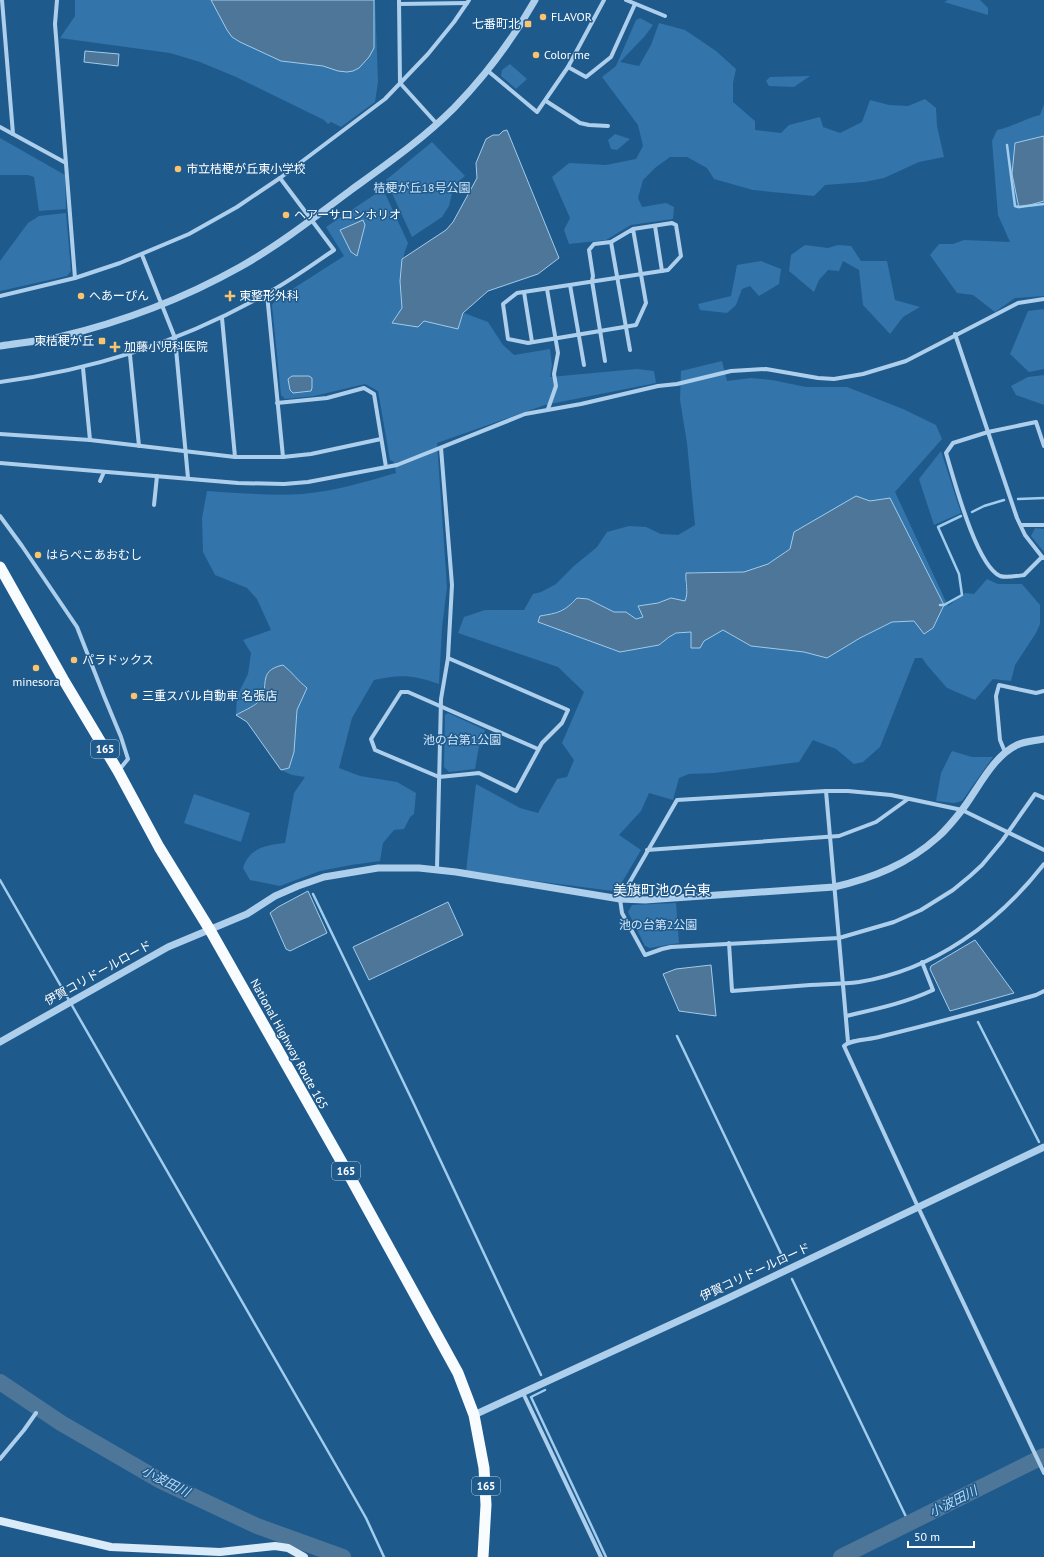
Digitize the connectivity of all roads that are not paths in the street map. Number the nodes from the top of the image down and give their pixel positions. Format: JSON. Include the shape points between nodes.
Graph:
{"nodes":[{"id":1,"x":2,"y":0,"type":"edge"},
{"id":2,"x":57,"y":0,"type":"edge"},
{"id":3,"x":535,"y":0,"type":"edge"},
{"id":4,"x":604,"y":0,"type":"edge"},
{"id":5,"x":626,"y":0,"type":"edge"},
{"id":6,"x":399,"y":2,"type":"edge"},
{"id":7,"x":468,"y":2,"type":"edge"},
{"id":8,"x":635,"y":4,"type":"junction"},
{"id":9,"x":664,"y":16,"type":"dead end"},
{"id":10,"x":568,"y":67,"type":"junction"},
{"id":11,"x":488,"y":71,"type":"junction"},
{"id":12,"x":400,"y":83,"type":"junction"},
{"id":13,"x":546,"y":101,"type":"junction"},
{"id":14,"x":437,"y":124,"type":"junction"},
{"id":15,"x":608,"y":126,"type":"dead end"},
{"id":16,"x":0,"y":127,"type":"edge"},
{"id":17,"x":13,"y":134,"type":"junction"},
{"id":18,"x":66,"y":163,"type":"junction"},
{"id":19,"x":280,"y":178,"type":"junction"},
{"id":20,"x":312,"y":219,"type":"junction"},
{"id":21,"x":655,"y":226,"type":"junction"},
{"id":22,"x":632,"y":229,"type":"junction"},
{"id":23,"x":611,"y":242,"type":"junction"},
{"id":24,"x":142,"y":255,"type":"junction"},
{"id":25,"x":662,"y":271,"type":"junction"},
{"id":26,"x":640,"y":275,"type":"junction"},
{"id":27,"x":75,"y":278,"type":"junction"},
{"id":28,"x":618,"y":278,"type":"junction"},
{"id":29,"x":592,"y":281,"type":"junction"},
{"id":30,"x":570,"y":284,"type":"junction"},
{"id":31,"x":547,"y":288,"type":"junction"},
{"id":32,"x":524,"y":292,"type":"junction"},
{"id":33,"x":267,"y":294,"type":"junction"},
{"id":34,"x":0,"y":296,"type":"edge"},
{"id":35,"x":1044,"y":299,"type":"edge"},
{"id":36,"x":162,"y":304,"type":"junction"},
{"id":37,"x":222,"y":318,"type":"junction"},
{"id":38,"x":625,"y":327,"type":"junction"},
{"id":39,"x":601,"y":332,"type":"junction"},
{"id":40,"x":955,"y":334,"type":"junction"},
{"id":41,"x":579,"y":335,"type":"junction"},
{"id":42,"x":175,"y":338,"type":"junction"},
{"id":43,"x":555,"y":339,"type":"junction"},
{"id":44,"x":532,"y":342,"type":"junction"},
{"id":45,"x":0,"y":346,"type":"edge"},
{"id":46,"x":630,"y":350,"type":"dead end"},
{"id":47,"x":130,"y":355,"type":"junction"},
{"id":48,"x":605,"y":362,"type":"dead end"},
{"id":49,"x":584,"y":365,"type":"dead end"},
{"id":50,"x":83,"y":368,"type":"junction"},
{"id":51,"x":0,"y":382,"type":"edge"},
{"id":52,"x":277,"y":403,"type":"junction"},
{"id":53,"x":548,"y":409,"type":"junction"},
{"id":54,"x":988,"y":432,"type":"junction"},
{"id":55,"x":0,"y":434,"type":"edge"},
{"id":56,"x":381,"y":439,"type":"junction"},
{"id":57,"x":90,"y":440,"type":"junction"},
{"id":58,"x":139,"y":446,"type":"junction"},
{"id":59,"x":1044,"y":446,"type":"edge"},
{"id":60,"x":441,"y":448,"type":"junction"},
{"id":61,"x":186,"y":452,"type":"junction"},
{"id":62,"x":235,"y":457,"type":"junction"},
{"id":63,"x":283,"y":457,"type":"junction"},
{"id":64,"x":0,"y":463,"type":"edge"},
{"id":65,"x":386,"y":467,"type":"junction"},
{"id":66,"x":104,"y":472,"type":"junction"},
{"id":67,"x":157,"y":476,"type":"junction"},
{"id":68,"x":188,"y":478,"type":"junction"},
{"id":69,"x":100,"y":481,"type":"dead end"},
{"id":70,"x":154,"y":505,"type":"dead end"},
{"id":71,"x":0,"y":516,"type":"edge"},
{"id":72,"x":1021,"y":525,"type":"junction"},
{"id":73,"x":1044,"y":525,"type":"edge"},
{"id":74,"x":1043,"y":558,"type":"edge"},
{"id":75,"x":0,"y":567,"type":"edge"},
{"id":76,"x":448,"y":658,"type":"junction"},
{"id":77,"x":1044,"y":691,"type":"edge"},
{"id":78,"x":441,"y":706,"type":"junction"},
{"id":79,"x":1044,"y":739,"type":"edge"},
{"id":80,"x":538,"y":749,"type":"junction"},
{"id":81,"x":1005,"y":752,"type":"junction"},
{"id":82,"x":118,"y":771,"type":"junction"},
{"id":83,"x":439,"y":777,"type":"junction"},
{"id":84,"x":826,"y":790,"type":"junction"},
{"id":85,"x":1044,"y":798,"type":"edge"},
{"id":86,"x":908,"y":799,"type":"junction"},
{"id":87,"x":962,"y":810,"type":"junction"},
{"id":88,"x":1009,"y":832,"type":"junction"},
{"id":89,"x":830,"y":838,"type":"junction"},
{"id":90,"x":647,"y":850,"type":"junction"},
{"id":91,"x":1044,"y":850,"type":"edge"},
{"id":92,"x":1044,"y":864,"type":"edge"},
{"id":93,"x":437,"y":869,"type":"junction"},
{"id":94,"x":834,"y":887,"type":"junction"},
{"id":95,"x":620,"y":899,"type":"junction"},
{"id":96,"x":210,"y":930,"type":"junction"},
{"id":97,"x":839,"y":938,"type":"junction"},
{"id":98,"x":729,"y":943,"type":"junction"},
{"id":99,"x":922,"y":962,"type":"junction"},
{"id":100,"x":843,"y":983,"type":"junction"},
{"id":101,"x":1044,"y":991,"type":"edge"},
{"id":102,"x":846,"y":1016,"type":"junction"},
{"id":103,"x":0,"y":1042,"type":"edge"},
{"id":104,"x":848,"y":1042,"type":"junction"},
{"id":105,"x":1044,"y":1147,"type":"edge"},
{"id":106,"x":918,"y":1207,"type":"junction"},
{"id":107,"x":524,"y":1393,"type":"junction"},
{"id":108,"x":36,"y":1413,"type":"dead end"},
{"id":109,"x":474,"y":1415,"type":"junction"},
{"id":110,"x":0,"y":1459,"type":"edge"},
{"id":111,"x":1044,"y":1473,"type":"edge"},
{"id":112,"x":0,"y":1521,"type":"edge"},
{"id":113,"x":304,"y":1557,"type":"edge"},
{"id":114,"x":483,"y":1557,"type":"edge"},
{"id":115,"x":601,"y":1557,"type":"edge"}],
"edges":[{"from":1,"to":17,"type":"street"},
{"from":2,"to":18,"type":"street","via":[[55,24]]},
{"from":3,"to":11,"type":"street","via":[[524,21]]},
{"from":4,"to":10,"type":"street"},
{"from":5,"to":8,"type":"street"},
{"from":6,"to":7,"type":"street"},
{"from":6,"to":12,"type":"street"},
{"from":7,"to":12,"type":"street","via":[[428,54]]},
{"from":8,"to":9,"type":"street"},
{"from":8,"to":10,"type":"street","via":[[612,57],[586,78]]},
{"from":10,"to":13,"type":"street"},
{"from":11,"to":13,"type":"street","via":[[537,112]]},
{"from":11,"to":14,"type":"street"},
{"from":12,"to":14,"type":"street"},
{"from":12,"to":19,"type":"street","via":[[385,99]]},
{"from":13,"to":15,"type":"street","via":[[580,123]]},
{"from":14,"to":20,"type":"street","via":[[414,144]]},
{"from":16,"to":17,"type":"street"},
{"from":17,"to":18,"type":"street"},
{"from":18,"to":27,"type":"street"},
{"from":19,"to":20,"type":"street"},
{"from":19,"to":24,"type":"street","via":[[213,222]]},
{"from":20,"to":33,"type":"street","via":[[334,250]]},
{"from":20,"to":36,"type":"street","via":[[241,266]]},
{"from":21,"to":22,"type":"street"},
{"from":21,"to":25,"type":"street"},
{"from":21,"to":25,"type":"street","via":[[672,223],[676,226],[681,256],[668,270]]},
{"from":22,"to":23,"type":"street"},
{"from":22,"to":26,"type":"street"},
{"from":23,"to":28,"type":"street"},
{"from":23,"to":29,"type":"street","via":[[594,244],[589,250],[594,276]]},
{"from":24,"to":27,"type":"street"},
{"from":24,"to":36,"type":"street"},
{"from":25,"to":26,"type":"street"},
{"from":26,"to":28,"type":"street"},
{"from":26,"to":38,"type":"street","via":[[646,304],[636,325]]},
{"from":27,"to":34,"type":"street"},
{"from":28,"to":29,"type":"street"},
{"from":28,"to":38,"type":"street"},
{"from":29,"to":30,"type":"street"},
{"from":29,"to":39,"type":"street"},
{"from":30,"to":31,"type":"street"},
{"from":30,"to":41,"type":"street"},
{"from":31,"to":32,"type":"street"},
{"from":31,"to":43,"type":"street"},
{"from":32,"to":44,"type":"street"},
{"from":32,"to":44,"type":"street","via":[[517,293],[503,304],[508,339],[523,343]]},
{"from":33,"to":37,"type":"street"},
{"from":33,"to":52,"type":"street"},
{"from":35,"to":40,"type":"street","via":[[1018,303]]},
{"from":36,"to":42,"type":"street"},
{"from":36,"to":45,"type":"street","via":[[86,330]]},
{"from":37,"to":42,"type":"street"},
{"from":37,"to":62,"type":"street"},
{"from":38,"to":39,"type":"street"},
{"from":38,"to":46,"type":"street"},
{"from":39,"to":41,"type":"street"},
{"from":39,"to":48,"type":"street"},
{"from":40,"to":53,"type":"street","via":[[906,361],[863,374],[841,378],[818,378],[766,369],[731,371]]},
{"from":40,"to":54,"type":"street"},
{"from":41,"to":43,"type":"street"},
{"from":41,"to":49,"type":"street"},
{"from":42,"to":47,"type":"street"},
{"from":42,"to":61,"type":"street"},
{"from":43,"to":44,"type":"street"},
{"from":43,"to":53,"type":"street","via":[[558,353],[554,374],[556,386]]},
{"from":47,"to":50,"type":"street"},
{"from":47,"to":58,"type":"street"},
{"from":50,"to":51,"type":"street"},
{"from":50,"to":57,"type":"street"},
{"from":52,"to":56,"type":"street","via":[[327,398],[364,388],[374,394]]},
{"from":52,"to":63,"type":"street"},
{"from":53,"to":60,"type":"street","via":[[525,414]]},
{"from":54,"to":59,"type":"street","via":[[1036,422]]},
{"from":54,"to":72,"type":"street"},
{"from":54,"to":74,"type":"street","via":[[953,443],[946,453],[975,541],[994,572],[1001,577],[1024,575]]},
{"from":55,"to":57,"type":"street"},
{"from":56,"to":63,"type":"street","via":[[333,450]]},
{"from":56,"to":65,"type":"street"},
{"from":57,"to":58,"type":"street"},
{"from":58,"to":61,"type":"street"},
{"from":60,"to":65,"type":"street"},
{"from":60,"to":76,"type":"street","via":[[452,585]]},
{"from":61,"to":62,"type":"street"},
{"from":61,"to":68,"type":"street"},
{"from":62,"to":63,"type":"street"},
{"from":64,"to":66,"type":"street"},
{"from":65,"to":68,"type":"street","via":[[284,484]]},
{"from":66,"to":67,"type":"street"},
{"from":66,"to":69,"type":"street"},
{"from":67,"to":68,"type":"street"},
{"from":67,"to":70,"type":"street"},
{"from":71,"to":82,"type":"street","via":[[77,628],[128,759]]},
{"from":72,"to":73,"type":"street"},
{"from":72,"to":74,"type":"street","via":[[1025,535]]},
{"from":75,"to":82,"type":"highway","name":"National Highway Route 165","number":"165"},
{"from":76,"to":78,"type":"street"},
{"from":76,"to":80,"type":"street","via":[[568,710],[562,723]]},
{"from":77,"to":81,"type":"street","via":[[1036,693],[999,685],[996,696],[1000,740]]},
{"from":78,"to":80,"type":"street"},
{"from":78,"to":83,"type":"street"},
{"from":78,"to":83,"type":"street","via":[[408,692],[401,692],[371,740],[375,750]]},
{"from":79,"to":81,"type":"street","via":[[1021,743]]},
{"from":80,"to":83,"type":"street","via":[[516,791],[478,773]]},
{"from":81,"to":87,"type":"street","name":"伊賀コリドールロード"},
{"from":82,"to":96,"type":"highway","name":"National Highway Route 165","number":"165","via":[[159,847]]},
{"from":83,"to":93,"type":"street"},
{"from":84,"to":86,"type":"street","via":[[871,792]]},
{"from":84,"to":89,"type":"street"},
{"from":84,"to":90,"type":"street","via":[[677,800]]},
{"from":85,"to":88,"type":"street","via":[[1035,794]]},
{"from":86,"to":87,"type":"street"},
{"from":86,"to":89,"type":"street","via":[[876,822],[848,834]]},
{"from":87,"to":88,"type":"street"},
{"from":87,"to":94,"type":"street","name":"伊賀コリドールロード","via":[[938,837],[915,856],[870,878]]},
{"from":88,"to":91,"type":"street"},
{"from":88,"to":97,"type":"street","via":[[982,865],[953,890],[928,906],[894,922]]},
{"from":89,"to":90,"type":"street"},
{"from":89,"to":94,"type":"street"},
{"from":90,"to":95,"type":"street"},
{"from":92,"to":99,"type":"street","via":[[1014,899],[988,923],[942,953]]},
{"from":93,"to":95,"type":"street","name":"伊賀コリドールロード"},
{"from":93,"to":96,"type":"street","name":"伊賀コリドールロード","via":[[378,868],[311,881],[275,896],[247,914]]},
{"from":94,"to":95,"type":"street","name":"伊賀コリドールロード","via":[[658,899]]},
{"from":94,"to":97,"type":"street"},
{"from":95,"to":98,"type":"street","via":[[622,913],[645,955],[671,947]]},
{"from":96,"to":103,"type":"street","name":"伊賀コリドールロード","via":[[168,947]]},
{"from":96,"to":109,"type":"highway","name":"National Highway Route 165","number":"165","via":[[458,1373]]},
{"from":97,"to":98,"type":"street"},
{"from":97,"to":100,"type":"street"},
{"from":98,"to":100,"type":"street","via":[[732,991]]},
{"from":99,"to":100,"type":"street","via":[[880,977]]},
{"from":99,"to":102,"type":"street","via":[[933,990],[889,1006]]},
{"from":100,"to":102,"type":"street"},
{"from":101,"to":104,"type":"street","via":[[909,1030]]},
{"from":102,"to":104,"type":"street"},
{"from":104,"to":106,"type":"street","via":[[844,1046]]},
{"from":105,"to":106,"type":"street","name":"伊賀コリドールロード"},
{"from":106,"to":107,"type":"street","name":"伊賀コリドールロード"},
{"from":106,"to":111,"type":"street"},
{"from":107,"to":109,"type":"street","name":"伊賀コリドールロード"},
{"from":107,"to":115,"type":"street"},
{"from":108,"to":110,"type":"street"},
{"from":109,"to":114,"type":"highway","name":"National Highway Route 165","number":"165","via":[[486,1489]]},
{"from":112,"to":113,"type":"main road","via":[[111,1547],[220,1552],[275,1546],[288,1548]]}]}
